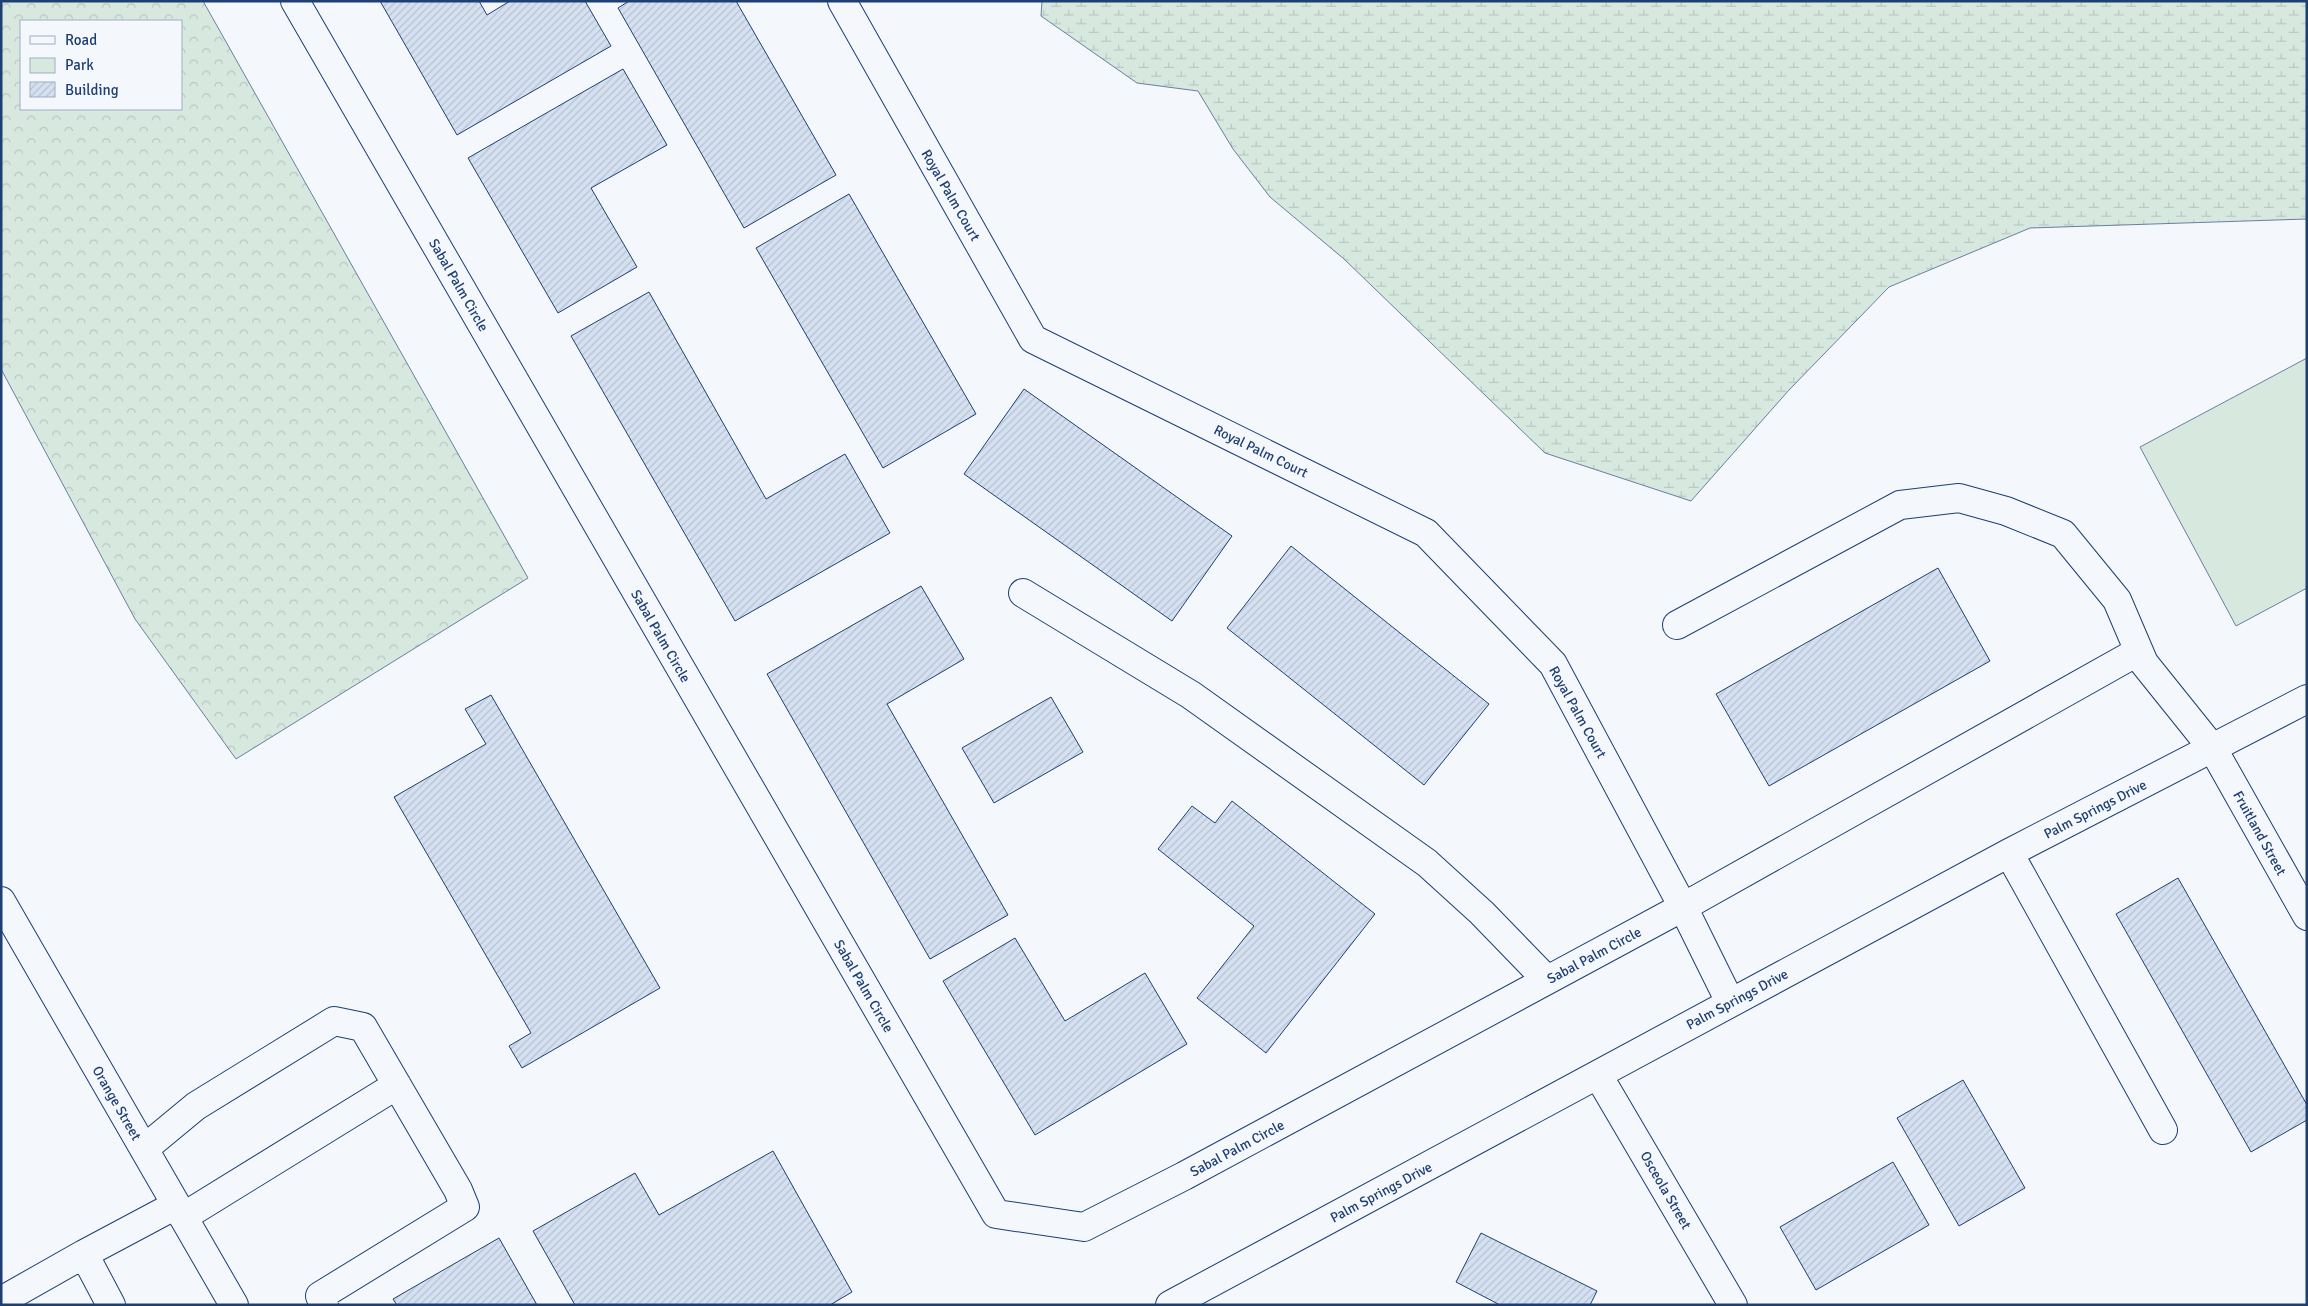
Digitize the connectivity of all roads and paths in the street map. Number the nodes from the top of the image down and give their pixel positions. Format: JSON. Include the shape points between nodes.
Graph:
{"nodes":[{"id":1,"x":295,"y":1,"type":"edge"},
{"id":2,"x":842,"y":1,"type":"edge"},
{"id":3,"x":1023,"y":593,"type":"dead end"},
{"id":4,"x":1677,"y":625,"type":"dead end"},
{"id":5,"x":2139,"y":652,"type":"junction"},
{"id":6,"x":2307,"y":699,"type":"edge"},
{"id":7,"x":2213,"y":749,"type":"junction"},
{"id":8,"x":2009,"y":853,"type":"junction"},
{"id":9,"x":1684,"y":907,"type":"junction"},
{"id":10,"x":3,"y":909,"type":"edge"},
{"id":11,"x":2307,"y":916,"type":"edge"},
{"id":12,"x":1547,"y":980,"type":"junction"},
{"id":13,"x":1730,"y":1002,"type":"junction"},
{"id":14,"x":1598,"y":1075,"type":"junction"},
{"id":15,"x":397,"y":1086,"type":"junction"},
{"id":16,"x":2163,"y":1130,"type":"dead end"},
{"id":17,"x":144,"y":1149,"type":"junction"},
{"id":18,"x":180,"y":1211,"type":"junction"},
{"id":19,"x":84,"y":1254,"type":"junction"},
{"id":20,"x":1,"y":1301,"type":"edge"},
{"id":21,"x":111,"y":1305,"type":"edge"},
{"id":22,"x":234,"y":1305,"type":"edge"},
{"id":23,"x":324,"y":1305,"type":"edge"},
{"id":24,"x":1170,"y":1305,"type":"edge"},
{"id":25,"x":1733,"y":1305,"type":"edge"}],
"edges":[{"from":1,"to":12,"type":"street","name":"Sabal Palm Circle","via":[[996,1214],[1084,1227]]},
{"from":2,"to":9,"type":"street","name":"Royal Palm Court","via":[[1033,339],[1426,533],[1552,664]]},
{"from":3,"to":12,"type":"street","via":[[1191,695],[1427,863],[1482,913]]},
{"from":4,"to":5,"type":"street","name":"Fruitland Street","via":[[1900,505],[1959,498],[2006,511],[2063,534],[2117,600]]},
{"from":5,"to":7,"type":"street","name":"Fruitland Street","via":[[2144,663]]},
{"from":5,"to":9,"type":"street","name":"Sabal Palm Circle"},
{"from":6,"to":7,"type":"street","name":"Palm Springs Drive"},
{"from":7,"to":8,"type":"street","name":"Palm Springs Drive"},
{"from":7,"to":11,"type":"street","name":"Fruitland Street"},
{"from":8,"to":13,"type":"street","name":"Palm Springs Drive"},
{"from":8,"to":16,"type":"street"},
{"from":9,"to":12,"type":"street","name":"Sabal Palm Circle"},
{"from":9,"to":13,"type":"street"},
{"from":10,"to":17,"type":"street","name":"Orange Street"},
{"from":13,"to":14,"type":"street","name":"Palm Springs Drive"},
{"from":14,"to":24,"type":"street","name":"Palm Springs Drive"},
{"from":14,"to":25,"type":"street","name":"Osceola Street"},
{"from":15,"to":17,"type":"street","via":[[363,1027],[334,1021],[196,1106]]},
{"from":15,"to":18,"type":"street"},
{"from":15,"to":23,"type":"street","via":[[465,1207],[320,1296]]},
{"from":17,"to":18,"type":"street","name":"Orange Street"},
{"from":18,"to":19,"type":"street"},
{"from":18,"to":22,"type":"street","name":"Orange Street"},
{"from":19,"to":20,"type":"street"},
{"from":19,"to":21,"type":"street"}]}
